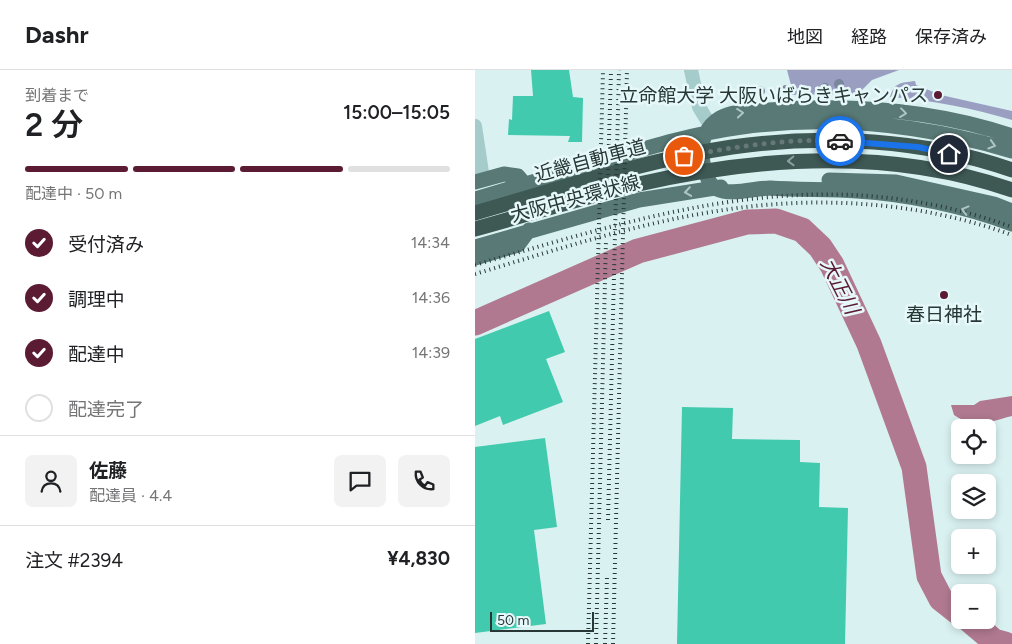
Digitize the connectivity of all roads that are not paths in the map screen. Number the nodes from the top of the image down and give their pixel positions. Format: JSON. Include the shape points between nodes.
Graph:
{"nodes":[{"id":1,"x":691,"y":70,"type":"edge"},
{"id":2,"x":710,"y":125,"type":"junction"},
{"id":3,"x":475,"y":126,"type":"edge"},
{"id":4,"x":1012,"y":136,"type":"edge"},
{"id":5,"x":1012,"y":151,"type":"edge"},
{"id":6,"x":1012,"y":170,"type":"edge"},
{"id":7,"x":479,"y":180,"type":"edge"},
{"id":8,"x":1012,"y":190,"type":"edge"},
{"id":9,"x":475,"y":198,"type":"edge"},
{"id":10,"x":1012,"y":211,"type":"edge"},
{"id":11,"x":475,"y":213,"type":"edge"},
{"id":12,"x":1012,"y":224,"type":"edge"},
{"id":13,"x":475,"y":229,"type":"edge"},
{"id":14,"x":475,"y":247,"type":"edge"},
{"id":15,"x":475,"y":258,"type":"edge"}],
"edges":[{"from":1,"to":2,"type":"street","via":[[699,107]]},
{"from":2,"to":4,"type":"main road","one_way":true,"via":[[733,113],[820,107],[935,118]]},
{"from":12,"to":2,"type":"main road","one_way":true,"via":[[934,202],[858,191],[769,188],[727,192],[717,189],[710,183],[702,160],[703,142]]},
{"from":3,"to":7,"type":"street"},
{"from":9,"to":5,"type":"main road","name":"大阪中央環状線","one_way":true,"via":[[660,144],[741,127],[810,122],[867,123],[937,133]]},
{"from":6,"to":11,"type":"highway","name":"近畿自動車道","via":[[918,147],[829,140],[779,143],[684,156]]},
{"from":7,"to":15,"type":"main road","via":[[504,174],[518,176],[528,188],[535,210],[531,227],[518,246]]},
{"from":8,"to":13,"type":"highway","name":"近畿自動車道","one_way":true,"via":[[960,175],[912,167],[827,160],[778,162],[638,184]]},
{"from":10,"to":14,"type":"main road","name":"大阪中央環状線","one_way":true,"via":[[896,182],[789,180],[639,200]]}]}
